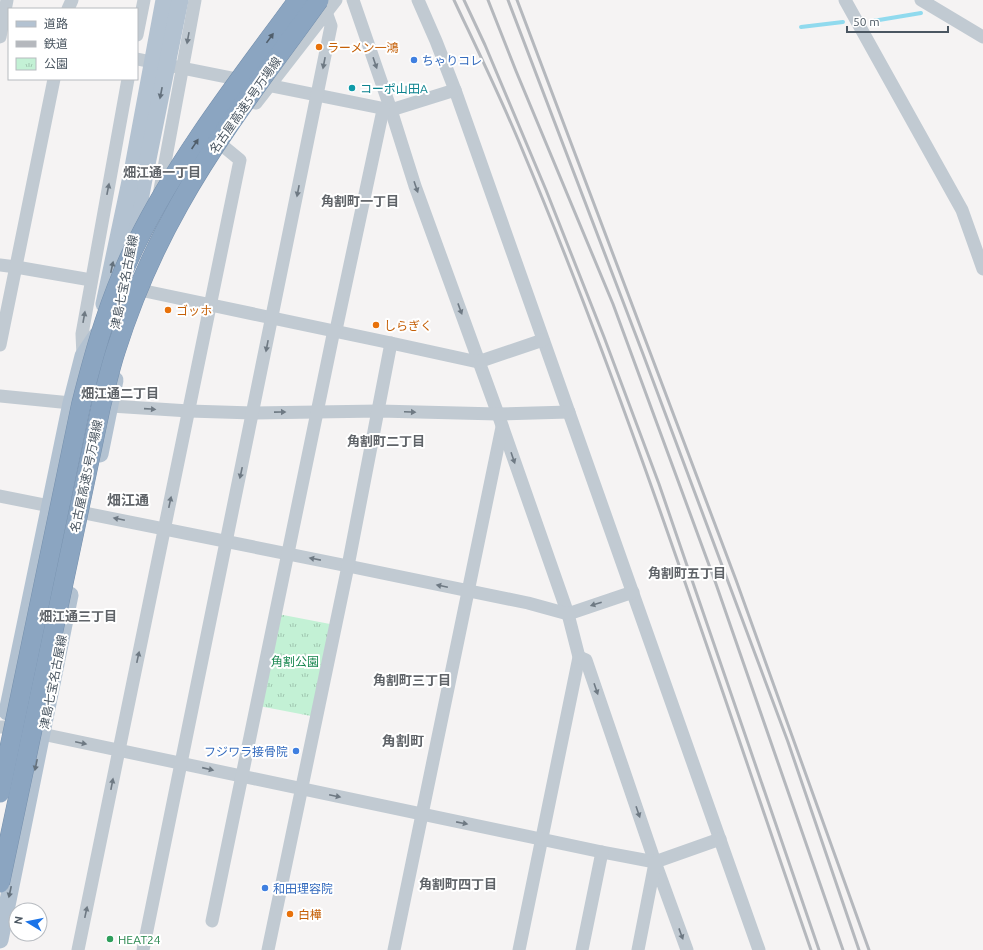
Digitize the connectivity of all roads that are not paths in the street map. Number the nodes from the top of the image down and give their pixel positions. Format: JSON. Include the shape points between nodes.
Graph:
{"nodes":[{"id":1,"x":6,"y":0,"type":"edge"},
{"id":2,"x":144,"y":0,"type":"edge"},
{"id":3,"x":164,"y":0,"type":"edge"},
{"id":4,"x":180,"y":0,"type":"edge"},
{"id":5,"x":195,"y":0,"type":"edge"},
{"id":6,"x":298,"y":0,"type":"edge"},
{"id":7,"x":353,"y":0,"type":"edge"},
{"id":8,"x":418,"y":0,"type":"edge"},
{"id":9,"x":845,"y":0,"type":"edge"},
{"id":10,"x":925,"y":1,"type":"edge"},
{"id":11,"x":326,"y":4,"type":"edge"},
{"id":12,"x":138,"y":30,"type":"edge"},
{"id":13,"x":0,"y":37,"type":"edge"},
{"id":14,"x":983,"y":37,"type":"edge"},
{"id":15,"x":138,"y":59,"type":"edge"},
{"id":16,"x":183,"y":68,"type":"junction"},
{"id":17,"x":54,"y":80,"type":"edge"},
{"id":18,"x":128,"y":80,"type":"edge"},
{"id":19,"x":269,"y":86,"type":"junction"},
{"id":20,"x":455,"y":90,"type":"junction"},
{"id":21,"x":318,"y":96,"type":"junction"},
{"id":22,"x":387,"y":110,"type":"junction"},
{"id":23,"x":222,"y":146,"type":"junction"},
{"id":24,"x":140,"y":168,"type":"junction"},
{"id":25,"x":0,"y":265,"type":"edge"},
{"id":26,"x":16,"y":267,"type":"junction"},
{"id":27,"x":983,"y":269,"type":"edge"},
{"id":28,"x":91,"y":280,"type":"junction"},
{"id":29,"x":140,"y":290,"type":"junction"},
{"id":30,"x":210,"y":305,"type":"junction"},
{"id":31,"x":273,"y":317,"type":"junction"},
{"id":32,"x":335,"y":330,"type":"junction"},
{"id":33,"x":544,"y":340,"type":"junction"},
{"id":34,"x":391,"y":343,"type":"junction"},
{"id":35,"x":0,"y":345,"type":"edge"},
{"id":36,"x":83,"y":356,"type":"junction"},
{"id":37,"x":119,"y":356,"type":"junction"},
{"id":38,"x":478,"y":362,"type":"junction"},
{"id":39,"x":0,"y":396,"type":"edge"},
{"id":40,"x":71,"y":403,"type":"junction"},
{"id":41,"x":111,"y":406,"type":"junction"},
{"id":42,"x":189,"y":411,"type":"junction"},
{"id":43,"x":379,"y":411,"type":"junction"},
{"id":44,"x":317,"y":412,"type":"junction"},
{"id":45,"x":569,"y":412,"type":"junction"},
{"id":46,"x":253,"y":413,"type":"junction"},
{"id":47,"x":500,"y":420,"type":"junction"},
{"id":48,"x":0,"y":496,"type":"edge"},
{"id":49,"x":49,"y":505,"type":"junction"},
{"id":50,"x":87,"y":512,"type":"junction"},
{"id":51,"x":165,"y":529,"type":"junction"},
{"id":52,"x":227,"y":541,"type":"junction"},
{"id":53,"x":287,"y":554,"type":"junction"},
{"id":54,"x":348,"y":566,"type":"junction"},
{"id":55,"x":467,"y":591,"type":"junction"},
{"id":56,"x":633,"y":592,"type":"junction"},
{"id":57,"x":568,"y":614,"type":"junction"},
{"id":58,"x":579,"y":657,"type":"junction"},
{"id":59,"x":2,"y":727,"type":"edge"},
{"id":60,"x":42,"y":734,"type":"junction"},
{"id":61,"x":0,"y":748,"type":"edge"},
{"id":62,"x":119,"y":751,"type":"junction"},
{"id":63,"x":181,"y":763,"type":"junction"},
{"id":64,"x":242,"y":776,"type":"junction"},
{"id":65,"x":301,"y":789,"type":"junction"},
{"id":66,"x":0,"y":793,"type":"edge"},
{"id":67,"x":422,"y":814,"type":"junction"},
{"id":68,"x":541,"y":839,"type":"junction"},
{"id":69,"x":720,"y":839,"type":"junction"},
{"id":70,"x":602,"y":852,"type":"junction"},
{"id":71,"x":655,"y":862,"type":"junction"},
{"id":72,"x":0,"y":883,"type":"edge"},
{"id":73,"x":212,"y":921,"type":"dead end"},
{"id":74,"x":0,"y":940,"type":"edge"},
{"id":75,"x":78,"y":950,"type":"edge"},
{"id":76,"x":143,"y":950,"type":"edge"},
{"id":77,"x":268,"y":950,"type":"edge"},
{"id":78,"x":394,"y":950,"type":"edge"},
{"id":79,"x":519,"y":950,"type":"edge"},
{"id":80,"x":582,"y":950,"type":"edge"},
{"id":81,"x":638,"y":950,"type":"edge"},
{"id":82,"x":687,"y":950,"type":"edge"},
{"id":83,"x":759,"y":950,"type":"edge"}],
"edges":[{"from":1,"to":13,"type":"street"},
{"from":2,"to":12,"type":"street"},
{"from":3,"to":24,"type":"main road","name":"津島七宝名古屋線","bridge":true},
{"from":4,"to":24,"type":"main road","name":"津島七宝名古屋線","one_way":true,"bridge":true},
{"from":5,"to":16,"type":"street","one_way":true},
{"from":66,"to":6,"type":"highway","name":"名古屋高速5号万場線","one_way":true,"bridge":true,"via":[[81,405],[95,349],[115,295],[136,242],[163,193],[221,105]]},
{"from":7,"to":22,"type":"street","one_way":true},
{"from":8,"to":20,"type":"street"},
{"from":9,"to":27,"type":"street","via":[[962,210]]},
{"from":10,"to":14,"type":"street"},
{"from":11,"to":19,"type":"street"},
{"from":11,"to":21,"type":"street","one_way":true,"via":[[331,26]]},
{"from":11,"to":72,"type":"highway","name":"名古屋高速5号万場線","bridge":true,"via":[[234,118],[179,205],[154,253],[133,302],[116,351],[99,414]]},
{"from":15,"to":16,"type":"street"},
{"from":16,"to":19,"type":"street"},
{"from":16,"to":29,"type":"street"},
{"from":17,"to":26,"type":"street"},
{"from":28,"to":18,"type":"street","one_way":true},
{"from":19,"to":21,"type":"street"},
{"from":19,"to":23,"type":"street"},
{"from":20,"to":22,"type":"street"},
{"from":20,"to":33,"type":"street"},
{"from":21,"to":22,"type":"street"},
{"from":21,"to":31,"type":"street","one_way":true},
{"from":22,"to":32,"type":"street"},
{"from":22,"to":38,"type":"street","one_way":true},
{"from":23,"to":29,"type":"street","via":[[184,204]]},
{"from":23,"to":30,"type":"street","via":[[240,160]]},
{"from":36,"to":24,"type":"main road","name":"津島七宝名古屋線","one_way":true,"via":[[97,337]]},
{"from":24,"to":37,"type":"main road","name":"津島七宝名古屋線","via":[[114,338]]},
{"from":25,"to":26,"type":"street"},
{"from":26,"to":28,"type":"street"},
{"from":26,"to":35,"type":"street"},
{"from":36,"to":28,"type":"street","one_way":true,"via":[[82,334]]},
{"from":29,"to":30,"type":"street"},
{"from":29,"to":37,"type":"street","via":[[128,341]]},
{"from":30,"to":31,"type":"street"},
{"from":30,"to":42,"type":"street"},
{"from":31,"to":32,"type":"street"},
{"from":31,"to":46,"type":"street","one_way":true},
{"from":32,"to":34,"type":"street"},
{"from":32,"to":44,"type":"street"},
{"from":33,"to":38,"type":"street"},
{"from":33,"to":45,"type":"street"},
{"from":34,"to":38,"type":"street"},
{"from":34,"to":43,"type":"street"},
{"from":36,"to":40,"type":"main road","name":"津島七宝名古屋線"},
{"from":37,"to":41,"type":"main road","name":"津島七宝名古屋線"},
{"from":38,"to":47,"type":"street"},
{"from":39,"to":40,"type":"street"},
{"from":40,"to":49,"type":"main road","name":"津島七宝名古屋線"},
{"from":41,"to":42,"type":"street","one_way":true},
{"from":41,"to":50,"type":"main road","name":"津島七宝名古屋線"},
{"from":42,"to":46,"type":"street"},
{"from":51,"to":42,"type":"street","one_way":true},
{"from":43,"to":44,"type":"street"},
{"from":43,"to":47,"type":"street","one_way":true},
{"from":43,"to":54,"type":"street"},
{"from":46,"to":44,"type":"street","one_way":true},
{"from":44,"to":53,"type":"street"},
{"from":45,"to":47,"type":"street"},
{"from":45,"to":56,"type":"street"},
{"from":46,"to":52,"type":"street","one_way":true},
{"from":47,"to":55,"type":"street"},
{"from":47,"to":57,"type":"street","one_way":true},
{"from":48,"to":49,"type":"street"},
{"from":49,"to":50,"type":"street"},
{"from":49,"to":59,"type":"main road","name":"津島七宝名古屋線"},
{"from":51,"to":50,"type":"street","one_way":true},
{"from":50,"to":60,"type":"main road","name":"津島七宝名古屋線"},
{"from":51,"to":52,"type":"street"},
{"from":62,"to":51,"type":"street","one_way":true},
{"from":52,"to":53,"type":"street"},
{"from":52,"to":63,"type":"street"},
{"from":54,"to":53,"type":"street","one_way":true},
{"from":53,"to":64,"type":"street"},
{"from":55,"to":54,"type":"street","one_way":true},
{"from":54,"to":65,"type":"street"},
{"from":55,"to":57,"type":"street"},
{"from":55,"to":67,"type":"street"},
{"from":56,"to":57,"type":"street","one_way":true},
{"from":56,"to":69,"type":"street"},
{"from":57,"to":58,"type":"street"},
{"from":58,"to":68,"type":"street"},
{"from":58,"to":71,"type":"street","one_way":true,"via":[[586,660]]},
{"from":59,"to":61,"type":"main road","name":"津島七宝名古屋線"},
{"from":60,"to":62,"type":"street","one_way":true},
{"from":60,"to":74,"type":"main road","name":"津島七宝名古屋線","one_way":true},
{"from":62,"to":63,"type":"street"},
{"from":75,"to":62,"type":"street","one_way":true},
{"from":63,"to":64,"type":"street","one_way":true},
{"from":63,"to":76,"type":"street"},
{"from":64,"to":65,"type":"street"},
{"from":64,"to":73,"type":"street"},
{"from":65,"to":67,"type":"street","one_way":true},
{"from":65,"to":77,"type":"street"},
{"from":67,"to":68,"type":"street","one_way":true},
{"from":67,"to":78,"type":"street"},
{"from":68,"to":70,"type":"street"},
{"from":68,"to":79,"type":"street"},
{"from":69,"to":71,"type":"street"},
{"from":69,"to":83,"type":"street"},
{"from":70,"to":71,"type":"street"},
{"from":70,"to":80,"type":"street"},
{"from":71,"to":81,"type":"street"},
{"from":71,"to":82,"type":"street","one_way":true}]}
